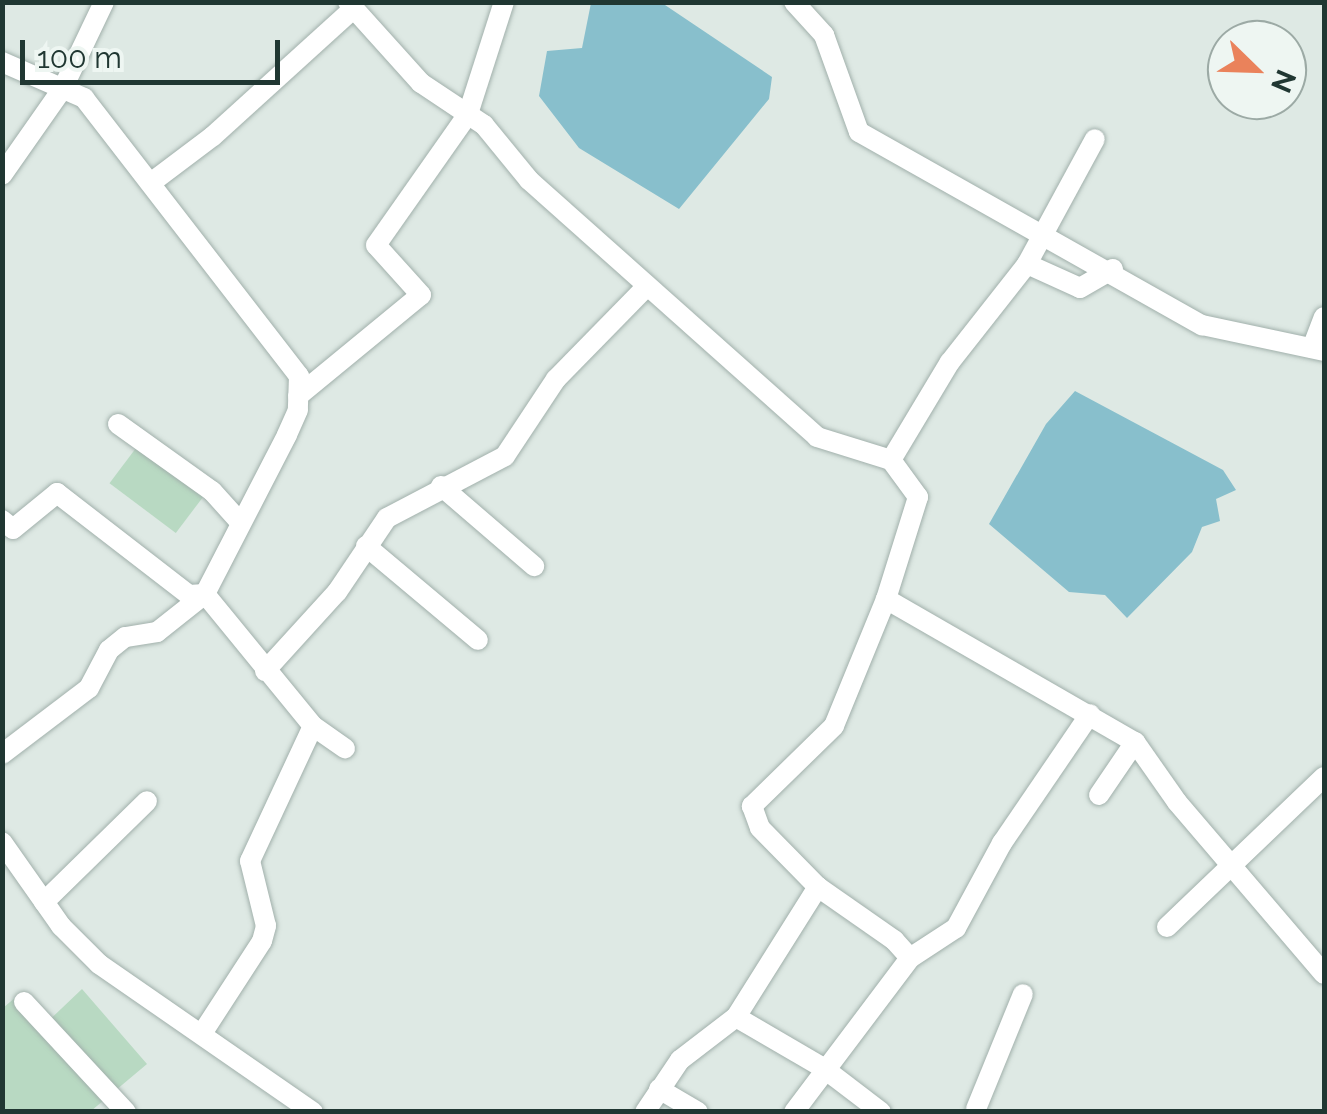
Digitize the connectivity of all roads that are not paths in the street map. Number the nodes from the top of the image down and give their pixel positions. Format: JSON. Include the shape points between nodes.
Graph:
{"nodes":[{"id":1,"x":104,"y":2,"type":"edge"},
{"id":2,"x":504,"y":2,"type":"edge"},
{"id":3,"x":794,"y":2,"type":"edge"},
{"id":4,"x":351,"y":5,"type":"edge"},
{"id":5,"x":2,"y":62,"type":"edge"},
{"id":6,"x":63,"y":88,"type":"junction"},
{"id":7,"x":468,"y":114,"type":"junction"},
{"id":8,"x":1095,"y":139,"type":"dead end"},
{"id":9,"x":2,"y":175,"type":"edge"},
{"id":10,"x":152,"y":182,"type":"junction"},
{"id":11,"x":1039,"y":236,"type":"junction"},
{"id":12,"x":1027,"y":264,"type":"junction"},
{"id":13,"x":1112,"y":269,"type":"junction"},
{"id":14,"x":646,"y":287,"type":"junction"},
{"id":15,"x":1324,"y":317,"type":"edge"},
{"id":16,"x":1318,"y":349,"type":"edge"},
{"id":17,"x":298,"y":396,"type":"junction"},
{"id":18,"x":118,"y":424,"type":"dead end"},
{"id":19,"x":891,"y":460,"type":"junction"},
{"id":20,"x":440,"y":486,"type":"junction"},
{"id":21,"x":2,"y":520,"type":"edge"},
{"id":22,"x":238,"y":520,"type":"junction"},
{"id":23,"x":366,"y":546,"type":"junction"},
{"id":24,"x":534,"y":566,"type":"dead end"},
{"id":25,"x":205,"y":594,"type":"junction"},
{"id":26,"x":886,"y":599,"type":"junction"},
{"id":27,"x":478,"y":640,"type":"dead end"},
{"id":28,"x":265,"y":670,"type":"junction"},
{"id":29,"x":1090,"y":714,"type":"junction"},
{"id":30,"x":314,"y":726,"type":"junction"},
{"id":31,"x":1135,"y":742,"type":"junction"},
{"id":32,"x":345,"y":748,"type":"dead end"},
{"id":33,"x":2,"y":754,"type":"edge"},
{"id":34,"x":1324,"y":777,"type":"edge"},
{"id":35,"x":1098,"y":794,"type":"dead end"},
{"id":36,"x":146,"y":801,"type":"dead end"},
{"id":37,"x":2,"y":842,"type":"edge"},
{"id":38,"x":1234,"y":862,"type":"junction"},
{"id":39,"x":818,"y":887,"type":"junction"},
{"id":40,"x":44,"y":902,"type":"junction"},
{"id":41,"x":1167,"y":927,"type":"dead end"},
{"id":42,"x":910,"y":958,"type":"junction"},
{"id":43,"x":1324,"y":974,"type":"edge"},
{"id":44,"x":1023,"y":994,"type":"dead end"},
{"id":45,"x":24,"y":1002,"type":"dead end"},
{"id":46,"x":736,"y":1017,"type":"junction"},
{"id":47,"x":203,"y":1032,"type":"junction"},
{"id":48,"x":822,"y":1067,"type":"junction"},
{"id":49,"x":659,"y":1089,"type":"junction"},
{"id":50,"x":976,"y":1111,"type":"edge"},
{"id":51,"x":126,"y":1112,"type":"edge"},
{"id":52,"x":313,"y":1112,"type":"edge"},
{"id":53,"x":644,"y":1112,"type":"edge"},
{"id":54,"x":698,"y":1112,"type":"edge"},
{"id":55,"x":794,"y":1112,"type":"edge"},
{"id":56,"x":880,"y":1112,"type":"edge"}],
"edges":[{"from":1,"to":6,"type":"street"},
{"from":2,"to":7,"type":"street"},
{"from":3,"to":11,"type":"street","via":[[824,35],[859,132]]},
{"from":4,"to":7,"type":"street","via":[[421,83]]},
{"from":4,"to":10,"type":"street","via":[[213,136]]},
{"from":5,"to":6,"type":"street"},
{"from":6,"to":9,"type":"street"},
{"from":6,"to":10,"type":"street","via":[[84,98]]},
{"from":7,"to":14,"type":"street"},
{"from":7,"to":17,"type":"street","via":[[376,245],[421,294]]},
{"from":8,"to":11,"type":"street"},
{"from":10,"to":17,"type":"street","via":[[273,336],[299,376]]},
{"from":11,"to":12,"type":"street"},
{"from":11,"to":13,"type":"street"},
{"from":12,"to":13,"type":"street","via":[[1080,288]]},
{"from":12,"to":19,"type":"street","via":[[950,362]]},
{"from":13,"to":16,"type":"street","via":[[1202,325]]},
{"from":14,"to":19,"type":"street","via":[[817,438]]},
{"from":14,"to":20,"type":"street","via":[[556,380],[505,456]]},
{"from":15,"to":16,"type":"street"},
{"from":17,"to":22,"type":"street","via":[[287,435]]},
{"from":18,"to":22,"type":"street","via":[[212,490]]},
{"from":19,"to":26,"type":"street","via":[[918,498]]},
{"from":20,"to":23,"type":"street","via":[[387,518]]},
{"from":20,"to":24,"type":"street"},
{"from":21,"to":25,"type":"street","via":[[14,529],[57,492],[189,595]]},
{"from":22,"to":25,"type":"street"},
{"from":23,"to":27,"type":"street"},
{"from":23,"to":28,"type":"street","via":[[337,592]]},
{"from":25,"to":28,"type":"street"},
{"from":25,"to":33,"type":"street","via":[[157,632],[125,637],[109,650],[89,688]]},
{"from":26,"to":29,"type":"street"},
{"from":26,"to":39,"type":"street","via":[[834,726],[752,806],[760,828]]},
{"from":28,"to":30,"type":"street"},
{"from":29,"to":31,"type":"street"},
{"from":29,"to":42,"type":"street","via":[[1002,843],[956,928]]},
{"from":30,"to":32,"type":"street"},
{"from":30,"to":47,"type":"street","via":[[250,861],[266,926],[262,941]]},
{"from":31,"to":35,"type":"street"},
{"from":31,"to":38,"type":"street","via":[[1177,802]]},
{"from":34,"to":38,"type":"street"},
{"from":36,"to":40,"type":"street"},
{"from":37,"to":40,"type":"street"},
{"from":38,"to":41,"type":"street"},
{"from":38,"to":43,"type":"street"},
{"from":39,"to":42,"type":"street"},
{"from":39,"to":46,"type":"street"},
{"from":40,"to":47,"type":"street","via":[[99,964]]},
{"from":42,"to":48,"type":"street"},
{"from":44,"to":50,"type":"street"},
{"from":45,"to":51,"type":"street"},
{"from":46,"to":48,"type":"street"},
{"from":46,"to":49,"type":"street","via":[[680,1060]]},
{"from":47,"to":52,"type":"street"},
{"from":48,"to":55,"type":"street"},
{"from":48,"to":56,"type":"street"},
{"from":49,"to":53,"type":"street"},
{"from":49,"to":54,"type":"street"}]}
